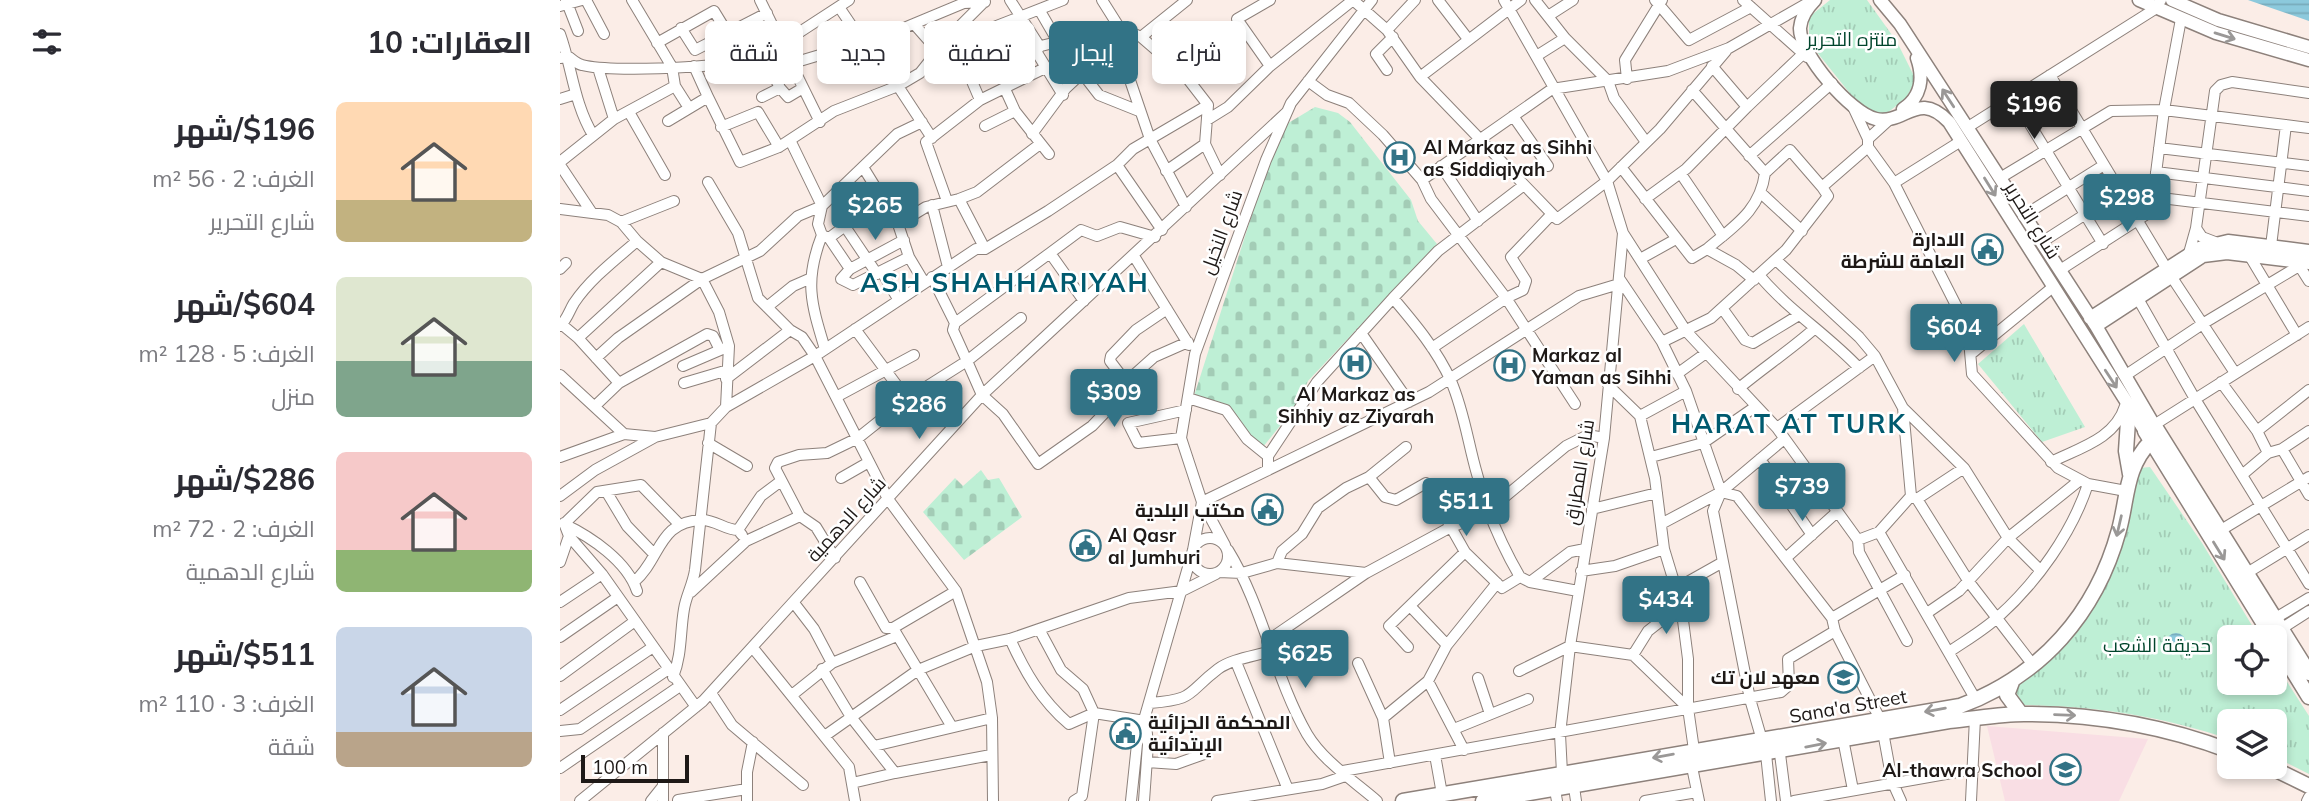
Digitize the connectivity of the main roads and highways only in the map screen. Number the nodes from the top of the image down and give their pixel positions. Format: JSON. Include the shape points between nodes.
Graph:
{"nodes":[{"id":1,"x":1814,"y":0,"type":"edge"},
{"id":2,"x":1880,"y":0,"type":"edge"},
{"id":3,"x":1889,"y":0,"type":"edge"},
{"id":4,"x":2139,"y":0,"type":"edge"},
{"id":5,"x":2172,"y":0,"type":"edge"},
{"id":6,"x":2158,"y":5,"type":"edge"},
{"id":7,"x":1900,"y":24,"type":"junction"},
{"id":8,"x":1909,"y":37,"type":"junction"},
{"id":9,"x":2309,"y":47,"type":"edge"},
{"id":10,"x":2309,"y":60,"type":"edge"},
{"id":11,"x":1891,"y":118,"type":"junction"},
{"id":12,"x":2309,"y":251,"type":"edge"},
{"id":13,"x":2301,"y":263,"type":"edge"},
{"id":14,"x":2061,"y":272,"type":"junction"},
{"id":15,"x":2168,"y":272,"type":"junction"},
{"id":16,"x":2051,"y":285,"type":"junction"},
{"id":17,"x":2073,"y":292,"type":"junction"},
{"id":18,"x":2061,"y":300,"type":"junction"},
{"id":19,"x":2093,"y":322,"type":"junction"},
{"id":20,"x":2127,"y":404,"type":"junction"},
{"id":21,"x":2150,"y":432,"type":"junction"},
{"id":22,"x":2130,"y":474,"type":"junction"},
{"id":23,"x":2272,"y":625,"type":"edge"},
{"id":24,"x":2273,"y":625,"type":"edge"},
{"id":25,"x":2287,"y":646,"type":"edge"},
{"id":26,"x":2287,"y":654,"type":"edge"},
{"id":27,"x":2309,"y":673,"type":"edge"},
{"id":28,"x":2012,"y":682,"type":"junction"},
{"id":29,"x":2309,"y":697,"type":"edge"},
{"id":30,"x":2021,"y":713,"type":"junction"},
{"id":31,"x":1882,"y":726,"type":"junction"},
{"id":32,"x":1772,"y":746,"type":"junction"},
{"id":33,"x":2217,"y":747,"type":"edge"},
{"id":34,"x":2287,"y":775,"type":"edge"},
{"id":35,"x":2309,"y":786,"type":"edge"},
{"id":36,"x":1575,"y":794,"type":"edge"},
{"id":37,"x":1556,"y":795,"type":"edge"},
{"id":38,"x":1403,"y":801,"type":"edge"},
{"id":39,"x":1483,"y":801,"type":"edge"}],
"edges":[{"from":1,"to":11,"type":"main road","name":"شارع التحرير","via":[[1800,26],[1805,52],[1853,107],[1872,119]]},
{"from":2,"to":7,"type":"main road","name":"شارع التحرير"},
{"from":3,"to":7,"type":"main road"},
{"from":4,"to":6,"type":"main road"},
{"from":5,"to":9,"type":"main road","via":[[2229,24]]},
{"from":6,"to":10,"type":"main road","one_way":true,"via":[[2181,19]]},
{"from":7,"to":8,"type":"main road","name":"شارع التحرير"},
{"from":8,"to":11,"type":"main road","via":[[1921,82],[1914,98]]},
{"from":14,"to":8,"type":"main road","name":"شارع التحرير","one_way":true},
{"from":11,"to":16,"type":"main road","name":"شارع التحرير","one_way":true,"via":[[1918,107],[1934,110],[1949,121]]},
{"from":12,"to":15,"type":"main road","via":[[2215,242],[2188,255]]},
{"from":13,"to":15,"type":"main road","via":[[2215,253]]},
{"from":14,"to":16,"type":"main road","via":[[2059,281]]},
{"from":14,"to":17,"type":"main road","name":"شارع التحرير"},
{"from":15,"to":19,"type":"main road"},
{"from":15,"to":19,"type":"main road","via":[[2137,297]]},
{"from":16,"to":18,"type":"main road","name":"شارع التحرير"},
{"from":17,"to":18,"type":"main road","via":[[2065,293]]},
{"from":17,"to":19,"type":"main road","name":"شارع التحرير"},
{"from":18,"to":20,"type":"main road","name":"شارع التحرير","one_way":true},
{"from":19,"to":21,"type":"main road","name":"شارع التحرير","via":[[2126,375]]},
{"from":20,"to":21,"type":"main road","name":"شارع التحرير"},
{"from":20,"to":22,"type":"highway"},
{"from":21,"to":22,"type":"highway","name":"Sana'a Street"},
{"from":21,"to":23,"type":"highway","one_way":true},
{"from":21,"to":24,"type":"highway","via":[[2221,530]]},
{"from":22,"to":28,"type":"highway","name":"Sana'a Street","one_way":true,"via":[[2120,529],[2094,593],[2066,637]]},
{"from":25,"to":27,"type":"highway"},
{"from":26,"to":29,"type":"highway"},
{"from":28,"to":30,"type":"highway","via":[[2007,695]]},
{"from":28,"to":31,"type":"highway","name":"Sana'a Street","one_way":true,"via":[[1960,706]]},
{"from":30,"to":31,"type":"highway","name":"Sana'a Street"},
{"from":30,"to":33,"type":"highway","name":"Sana'a Street","one_way":true,"via":[[2128,723]]},
{"from":31,"to":32,"type":"highway","name":"Sana'a Street"},
{"from":32,"to":31,"type":"highway","name":"Sana'a Street","one_way":true,"via":[[1843,739]]},
{"from":32,"to":36,"type":"highway","name":"Sana'a Street"},
{"from":32,"to":38,"type":"highway","name":"Sana'a Street","one_way":true,"via":[[1694,750]]},
{"from":34,"to":35,"type":"highway"},
{"from":36,"to":37,"type":"highway","name":"Sana'a Street"},
{"from":37,"to":39,"type":"highway","name":"Sana'a Street"}]}
